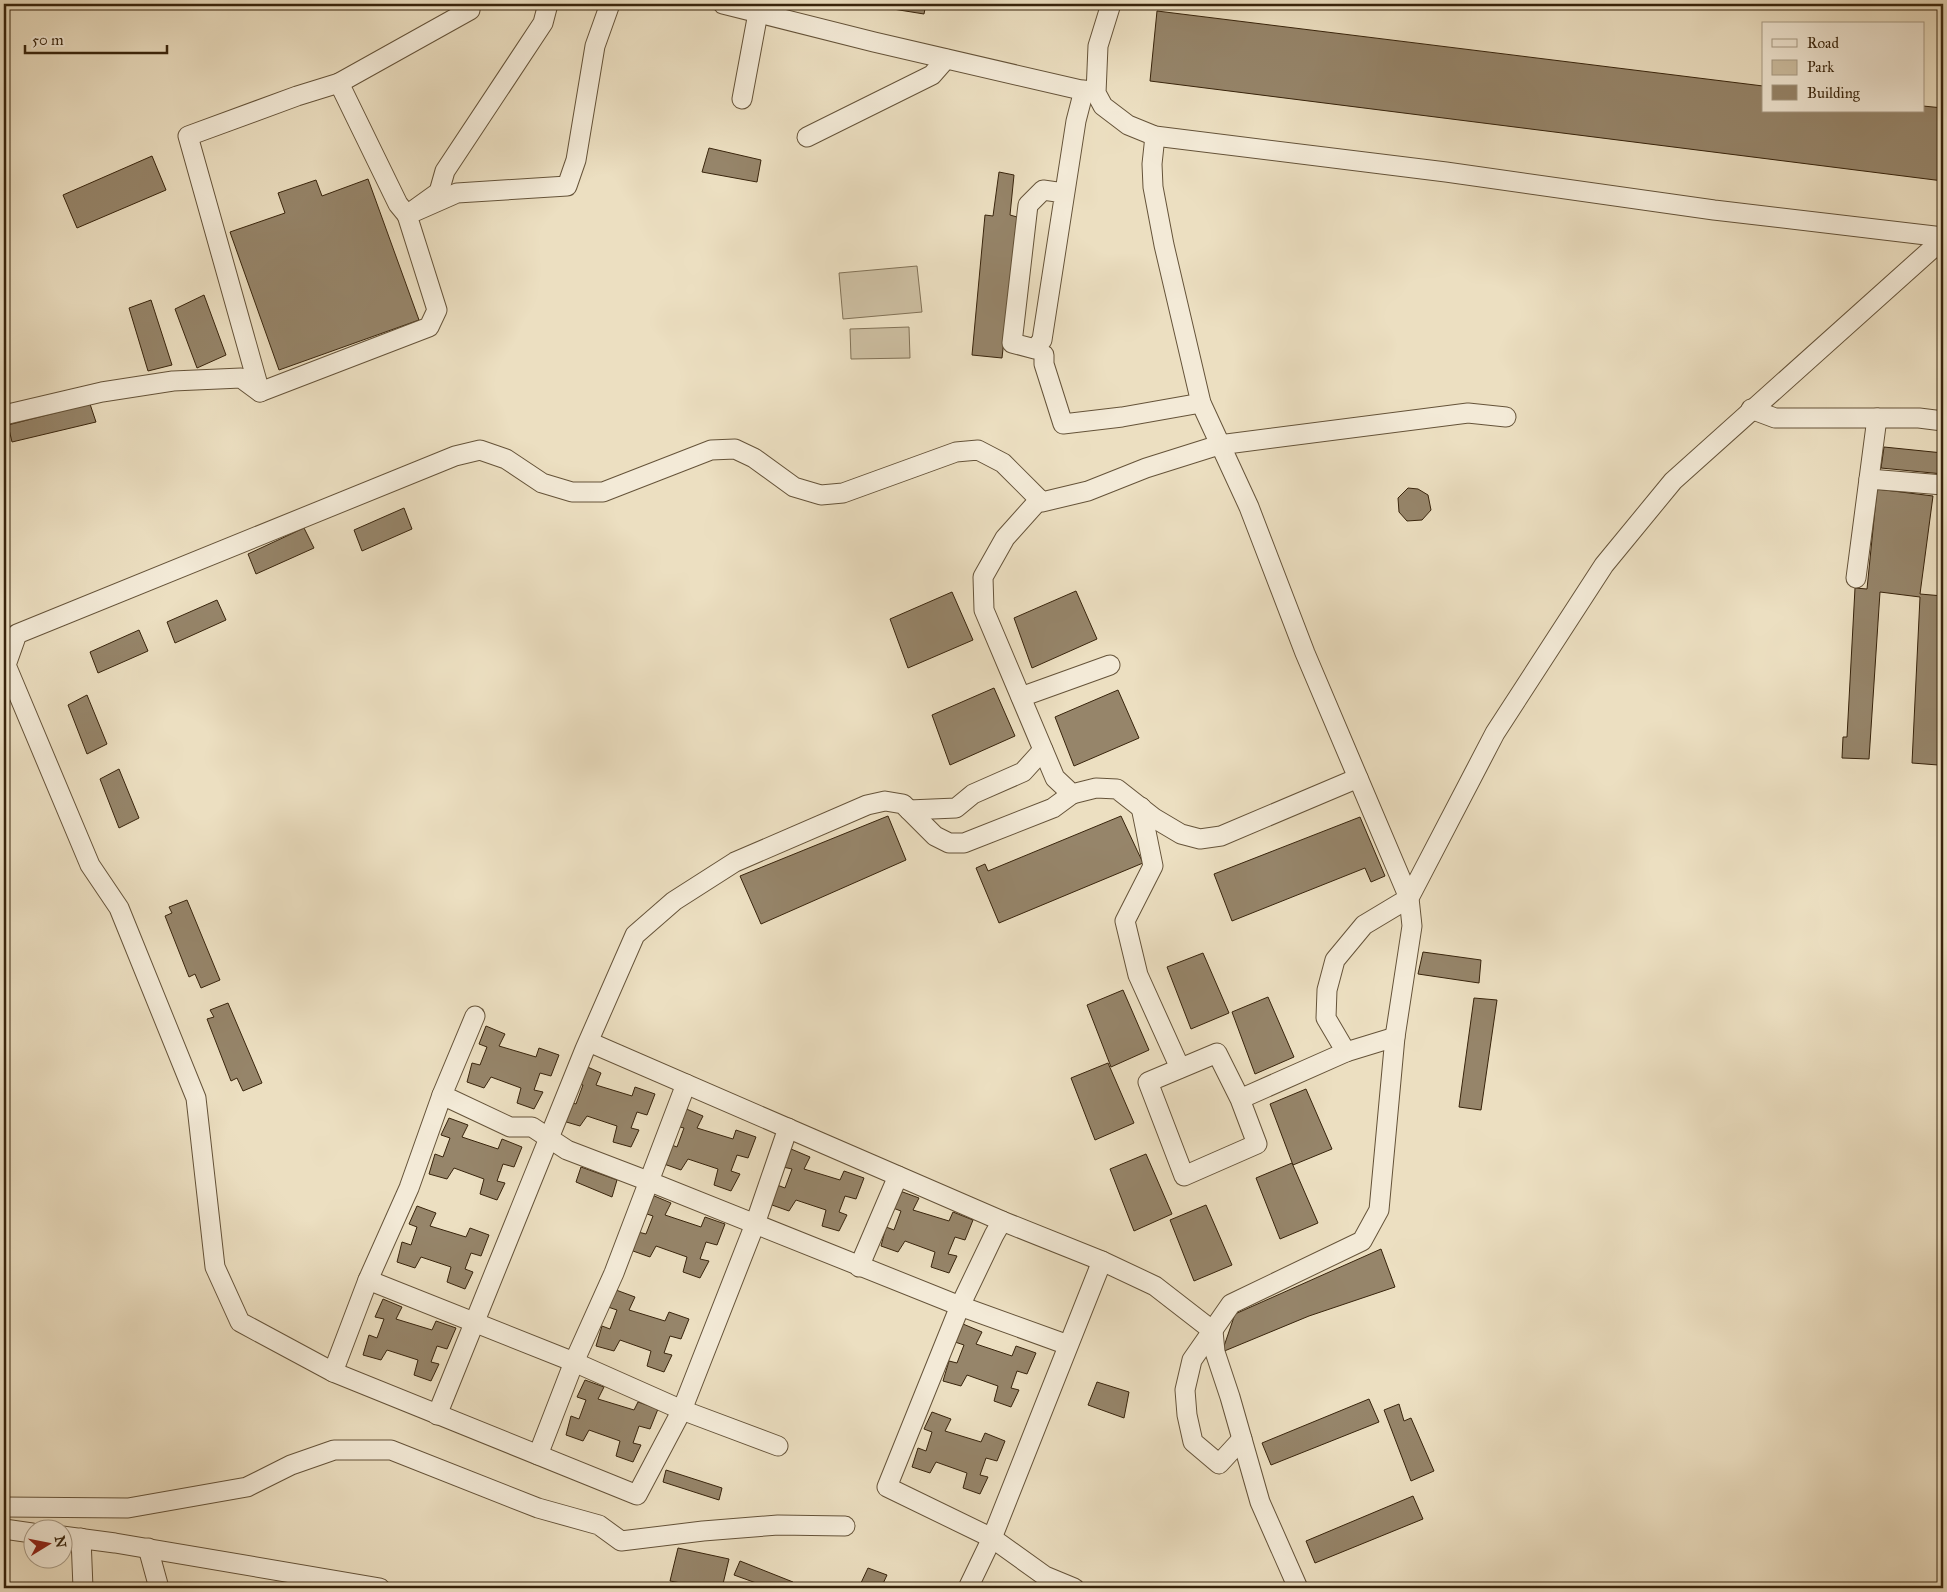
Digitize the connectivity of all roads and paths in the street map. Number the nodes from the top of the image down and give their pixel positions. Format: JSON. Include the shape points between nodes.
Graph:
{"nodes":[{"id":1,"x":471,"y":4,"type":"edge"},
{"id":2,"x":548,"y":4,"type":"edge"},
{"id":3,"x":610,"y":4,"type":"edge"},
{"id":4,"x":723,"y":4,"type":"edge"},
{"id":5,"x":1105,"y":5,"type":"edge"},
{"id":6,"x":758,"y":13,"type":"junction"},
{"id":7,"x":946,"y":59,"type":"junction"},
{"id":8,"x":339,"y":83,"type":"junction"},
{"id":9,"x":1090,"y":92,"type":"junction"},
{"id":10,"x":742,"y":99,"type":"dead end"},
{"id":11,"x":807,"y":136,"type":"dead end"},
{"id":12,"x":1155,"y":136,"type":"junction"},
{"id":13,"x":1064,"y":194,"type":"junction"},
{"id":14,"x":407,"y":215,"type":"junction"},
{"id":15,"x":1943,"y":238,"type":"edge"},
{"id":16,"x":1044,"y":356,"type":"dead end"},
{"id":17,"x":260,"y":392,"type":"junction"},
{"id":18,"x":1201,"y":403,"type":"junction"},
{"id":19,"x":1752,"y":409,"type":"junction"},
{"id":20,"x":4,"y":415,"type":"edge"},
{"id":21,"x":1506,"y":418,"type":"dead end"},
{"id":22,"x":1877,"y":418,"type":"junction"},
{"id":23,"x":1943,"y":421,"type":"edge"},
{"id":24,"x":1219,"y":445,"type":"junction"},
{"id":25,"x":1869,"y":479,"type":"junction"},
{"id":26,"x":1943,"y":485,"type":"edge"},
{"id":27,"x":1039,"y":500,"type":"junction"},
{"id":28,"x":1856,"y":578,"type":"dead end"},
{"id":29,"x":1110,"y":665,"type":"dead end"},
{"id":30,"x":1021,"y":697,"type":"junction"},
{"id":31,"x":1043,"y":750,"type":"junction"},
{"id":32,"x":1358,"y":778,"type":"junction"},
{"id":33,"x":1072,"y":794,"type":"junction"},
{"id":34,"x":1142,"y":807,"type":"junction"},
{"id":35,"x":909,"y":810,"type":"junction"},
{"id":36,"x":1409,"y":898,"type":"junction"},
{"id":37,"x":475,"y":1016,"type":"dead end"},
{"id":38,"x":1395,"y":1037,"type":"junction"},
{"id":39,"x":589,"y":1042,"type":"junction"},
{"id":40,"x":1346,"y":1052,"type":"junction"},
{"id":41,"x":1180,"y":1068,"type":"junction"},
{"id":42,"x":686,"y":1084,"type":"junction"},
{"id":43,"x":442,"y":1095,"type":"junction"},
{"id":44,"x":1240,"y":1099,"type":"junction"},
{"id":45,"x":788,"y":1128,"type":"junction"},
{"id":46,"x":550,"y":1139,"type":"junction"},
{"id":47,"x":898,"y":1176,"type":"junction"},
{"id":48,"x":648,"y":1181,"type":"junction"},
{"id":49,"x":1002,"y":1221,"type":"junction"},
{"id":50,"x":755,"y":1224,"type":"junction"},
{"id":51,"x":1102,"y":1261,"type":"junction"},
{"id":52,"x":859,"y":1267,"type":"junction"},
{"id":53,"x":368,"y":1280,"type":"junction"},
{"id":54,"x":960,"y":1306,"type":"junction"},
{"id":55,"x":476,"y":1322,"type":"junction"},
{"id":56,"x":1213,"y":1332,"type":"junction"},
{"id":57,"x":1068,"y":1345,"type":"junction"},
{"id":58,"x":574,"y":1362,"type":"junction"},
{"id":59,"x":334,"y":1372,"type":"junction"},
{"id":60,"x":682,"y":1410,"type":"junction"},
{"id":61,"x":437,"y":1415,"type":"junction"},
{"id":62,"x":1242,"y":1439,"type":"junction"},
{"id":63,"x":778,"y":1446,"type":"dead end"},
{"id":64,"x":538,"y":1456,"type":"junction"},
{"id":65,"x":1219,"y":1464,"type":"junction"},
{"id":66,"x":1248,"y":1465,"type":"junction"},
{"id":67,"x":4,"y":1507,"type":"edge"},
{"id":68,"x":845,"y":1526,"type":"dead end"},
{"id":69,"x":4,"y":1529,"type":"edge"},
{"id":70,"x":22,"y":1532,"type":"edge"},
{"id":71,"x":72,"y":1537,"type":"edge"},
{"id":72,"x":81,"y":1538,"type":"junction"},
{"id":73,"x":992,"y":1538,"type":"junction"},
{"id":74,"x":148,"y":1548,"type":"junction"},
{"id":75,"x":83,"y":1588,"type":"edge"},
{"id":76,"x":159,"y":1588,"type":"edge"},
{"id":77,"x":380,"y":1588,"type":"edge"},
{"id":78,"x":968,"y":1588,"type":"edge"},
{"id":79,"x":1074,"y":1588,"type":"edge"},
{"id":80,"x":1298,"y":1588,"type":"edge"}],
"edges":[{"from":1,"to":8,"type":"street","via":[[470,10]]},
{"from":2,"to":14,"type":"street","via":[[543,23],[445,172],[439,192]]},
{"from":3,"to":14,"type":"street","via":[[594,46],[576,160],[567,186],[457,194]]},
{"from":4,"to":6,"type":"street"},
{"from":5,"to":9,"type":"street"},
{"from":6,"to":7,"type":"street"},
{"from":6,"to":10,"type":"street"},
{"from":7,"to":9,"type":"street"},
{"from":7,"to":11,"type":"street","via":[[932,74]]},
{"from":8,"to":14,"type":"street","via":[[398,204]]},
{"from":8,"to":17,"type":"street","via":[[188,136]]},
{"from":9,"to":12,"type":"street","via":[[1102,106],[1128,125]]},
{"from":9,"to":13,"type":"street","via":[[1076,120]]},
{"from":12,"to":15,"type":"street"},
{"from":12,"to":18,"type":"street","via":[[1153,187]]},
{"from":13,"to":13,"type":"street","via":[[1042,340],[1035,349],[1012,343],[1028,205],[1043,190]]},
{"from":14,"to":17,"type":"street","via":[[437,310],[429,327]]},
{"from":15,"to":19,"type":"street"},
{"from":16,"to":18,"type":"street","via":[[1063,424]]},
{"from":17,"to":20,"type":"street","via":[[241,378],[172,381],[102,392]]},
{"from":18,"to":24,"type":"street"},
{"from":19,"to":22,"type":"street","via":[[1775,418]]},
{"from":19,"to":36,"type":"street","via":[[1673,481],[1604,565],[1494,733]]},
{"from":21,"to":24,"type":"street","via":[[1468,413]]},
{"from":22,"to":23,"type":"street"},
{"from":22,"to":25,"type":"street"},
{"from":24,"to":27,"type":"street","via":[[1088,491],[1042,502]]},
{"from":24,"to":32,"type":"street","via":[[1249,507],[1305,653]]},
{"from":25,"to":26,"type":"street"},
{"from":25,"to":28,"type":"street"},
{"from":27,"to":30,"type":"street","via":[[1005,538],[983,577],[984,610]]},
{"from":27,"to":59,"type":"street","via":[[1003,463],[978,450],[956,452],[843,493],[821,495],[794,487],[754,458],[735,449],[711,450],[603,492],[572,492],[542,483],[506,459],[480,450],[455,456],[17,634],[6,665],[90,865],[119,908],[196,1098],[215,1267],[240,1322]]},
{"from":29,"to":30,"type":"street"},
{"from":30,"to":31,"type":"street"},
{"from":31,"to":33,"type":"street","via":[[1055,778]]},
{"from":31,"to":35,"type":"street","via":[[1022,772],[973,794],[956,808]]},
{"from":32,"to":34,"type":"street","via":[[1221,836],[1200,839],[1180,834]]},
{"from":32,"to":36,"type":"street"},
{"from":33,"to":34,"type":"street","via":[[1096,788],[1117,789]]},
{"from":33,"to":35,"type":"street","via":[[1053,808],[964,843],[949,843],[935,836]]},
{"from":34,"to":41,"type":"street","via":[[1153,866],[1125,921],[1138,975]]},
{"from":35,"to":39,"type":"street","via":[[903,804],[885,801],[867,805],[735,862],[674,901],[635,935]]},
{"from":36,"to":38,"type":"street","via":[[1412,926]]},
{"from":36,"to":40,"type":"street","via":[[1364,925],[1335,960],[1327,990],[1326,1018]]},
{"from":37,"to":43,"type":"street"},
{"from":38,"to":40,"type":"street"},
{"from":38,"to":56,"type":"street","via":[[1379,1210],[1362,1241],[1231,1304]]},
{"from":39,"to":42,"type":"street"},
{"from":39,"to":46,"type":"street"},
{"from":40,"to":44,"type":"street"},
{"from":41,"to":44,"type":"street","via":[[1217,1053]]},
{"from":41,"to":44,"type":"street","via":[[1148,1082],[1184,1176],[1257,1144]]},
{"from":42,"to":45,"type":"street"},
{"from":42,"to":48,"type":"street"},
{"from":43,"to":46,"type":"street","via":[[510,1127],[532,1127]]},
{"from":43,"to":53,"type":"street","via":[[409,1188]]},
{"from":45,"to":47,"type":"street"},
{"from":45,"to":50,"type":"street"},
{"from":46,"to":48,"type":"street","via":[[567,1150]]},
{"from":46,"to":55,"type":"street"},
{"from":47,"to":49,"type":"street"},
{"from":47,"to":52,"type":"street"},
{"from":48,"to":50,"type":"street"},
{"from":48,"to":58,"type":"street","via":[[614,1273]]},
{"from":49,"to":51,"type":"street"},
{"from":49,"to":54,"type":"street"},
{"from":50,"to":52,"type":"street"},
{"from":50,"to":60,"type":"street"},
{"from":51,"to":56,"type":"street","via":[[1155,1286]]},
{"from":51,"to":57,"type":"street"},
{"from":52,"to":54,"type":"street"},
{"from":53,"to":55,"type":"street"},
{"from":53,"to":59,"type":"street"},
{"from":54,"to":57,"type":"street"},
{"from":54,"to":73,"type":"street","via":[[887,1487]]},
{"from":55,"to":58,"type":"street"},
{"from":55,"to":61,"type":"street"},
{"from":56,"to":62,"type":"street","via":[[1215,1352]]},
{"from":56,"to":65,"type":"street","via":[[1192,1360],[1185,1390],[1193,1442]]},
{"from":57,"to":73,"type":"street"},
{"from":58,"to":60,"type":"street"},
{"from":58,"to":64,"type":"street"},
{"from":59,"to":61,"type":"street"},
{"from":60,"to":63,"type":"street"},
{"from":60,"to":64,"type":"street","via":[[637,1495]]},
{"from":61,"to":64,"type":"street"},
{"from":62,"to":65,"type":"street"},
{"from":62,"to":66,"type":"street"},
{"from":65,"to":66,"type":"street"},
{"from":66,"to":80,"type":"street","via":[[1260,1502]]},
{"from":67,"to":68,"type":"street","via":[[128,1508],[247,1487],[291,1465],[334,1450],[391,1450],[538,1508],[599,1525],[621,1541],[778,1525]]},
{"from":69,"to":70,"type":"street"},
{"from":71,"to":72,"type":"street"},
{"from":72,"to":74,"type":"street"},
{"from":72,"to":75,"type":"street"},
{"from":73,"to":78,"type":"street"},
{"from":73,"to":79,"type":"street","via":[[1045,1576]]},
{"from":74,"to":76,"type":"street"},
{"from":74,"to":77,"type":"street"}]}
